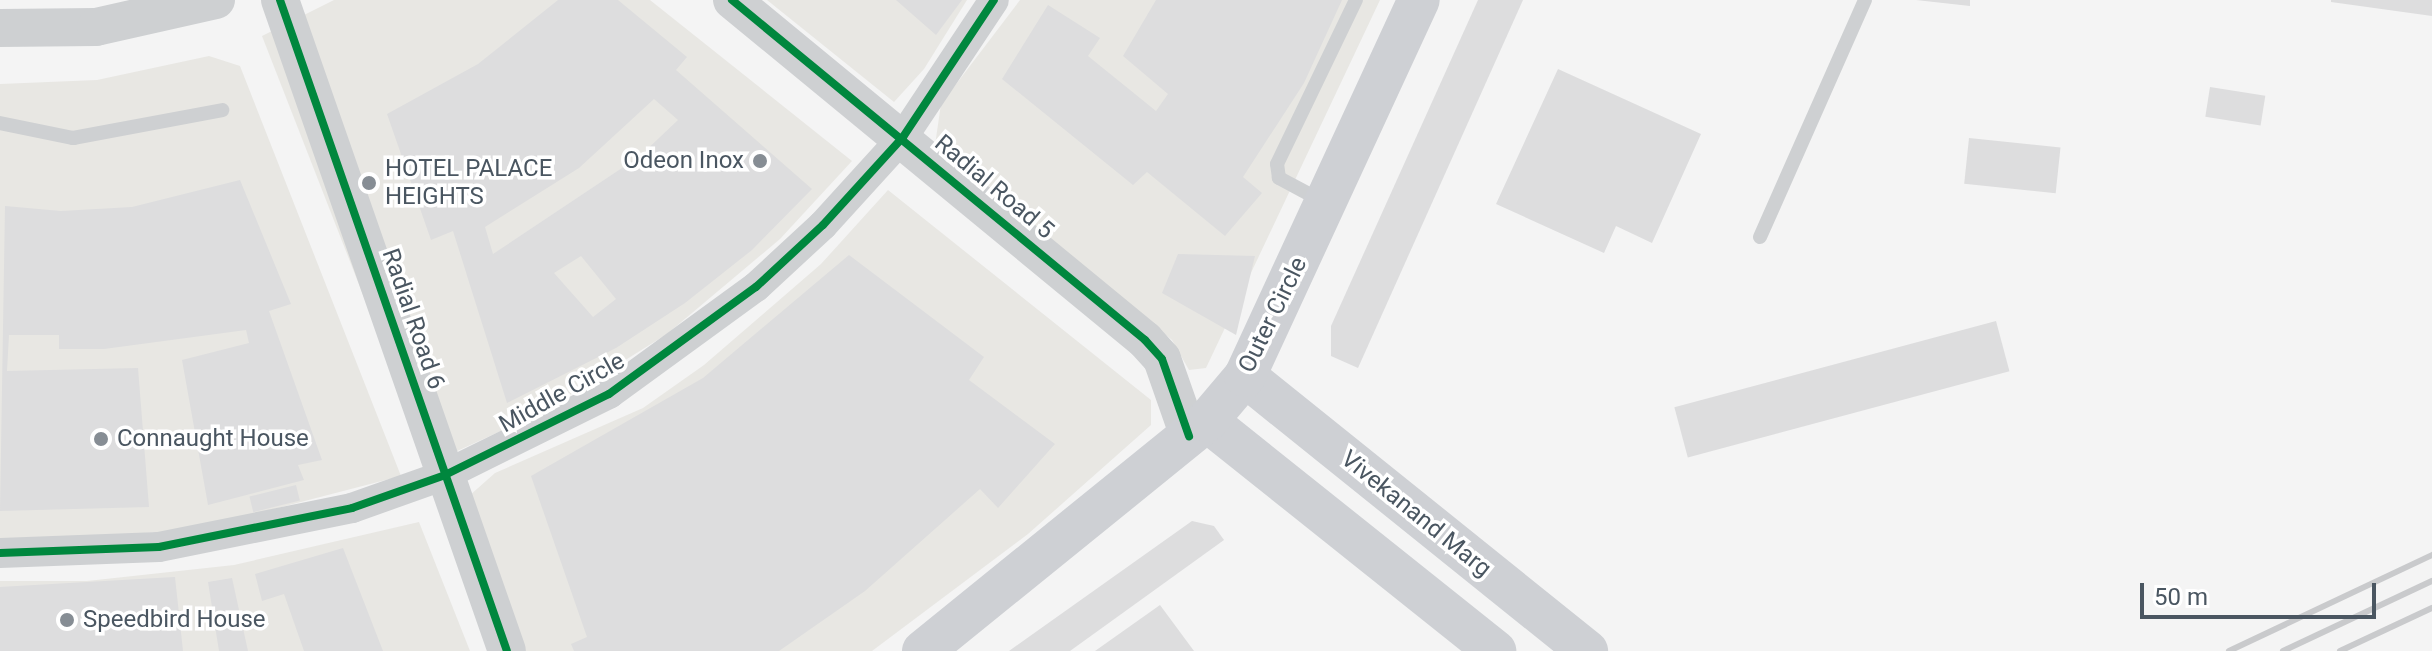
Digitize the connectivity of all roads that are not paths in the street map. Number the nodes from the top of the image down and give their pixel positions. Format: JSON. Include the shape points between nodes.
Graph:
{"nodes":[{"id":1,"x":216,"y":0,"type":"edge"},
{"id":2,"x":280,"y":0,"type":"edge"},
{"id":3,"x":732,"y":0,"type":"edge"},
{"id":4,"x":994,"y":0,"type":"edge"},
{"id":5,"x":1356,"y":0,"type":"edge"},
{"id":6,"x":1419,"y":0,"type":"edge"},
{"id":7,"x":1865,"y":0,"type":"edge"},
{"id":8,"x":0,"y":28,"type":"edge"},
{"id":9,"x":222,"y":110,"type":"dead end"},
{"id":10,"x":0,"y":123,"type":"edge"},
{"id":11,"x":903,"y":137,"type":"junction"},
{"id":12,"x":1326,"y":203,"type":"junction"},
{"id":13,"x":1760,"y":237,"type":"dead end"},
{"id":14,"x":1245,"y":376,"type":"junction"},
{"id":15,"x":1198,"y":428,"type":"junction"},
{"id":16,"x":445,"y":475,"type":"junction"},
{"id":17,"x":0,"y":553,"type":"edge"},
{"id":18,"x":931,"y":648,"type":"edge"},
{"id":19,"x":507,"y":651,"type":"edge"},
{"id":20,"x":1495,"y":651,"type":"edge"},
{"id":21,"x":1587,"y":651,"type":"edge"}],
"edges":[{"from":1,"to":8,"type":"street","via":[[96,27]]},
{"from":2,"to":16,"type":"street","name":"Radial Road 6"},
{"from":3,"to":11,"type":"street","name":"Radial Road 5"},
{"from":4,"to":11,"type":"street","name":"Middle Circle"},
{"from":5,"to":12,"type":"lane","via":[[1277,164],[1279,178]]},
{"from":6,"to":12,"type":"main road","name":"Outer Circle"},
{"from":7,"to":13,"type":"lane"},
{"from":9,"to":10,"type":"lane","via":[[73,138]]},
{"from":11,"to":15,"type":"street","name":"Radial Road 5","via":[[1145,340],[1162,359]]},
{"from":11,"to":16,"type":"street","name":"Middle Circle","via":[[818,230],[684,344],[597,401]]},
{"from":12,"to":14,"type":"main road","name":"Outer Circle"},
{"from":14,"to":15,"type":"main road","name":"Outer Circle"},
{"from":14,"to":21,"type":"main road","name":"Vivekanand Marg"},
{"from":15,"to":18,"type":"main road","name":"Outer Circle"},
{"from":15,"to":20,"type":"main road"},
{"from":16,"to":17,"type":"street","name":"Middle Circle","via":[[257,532],[159,547]]},
{"from":16,"to":19,"type":"street","name":"Radial Road 6"}]}
